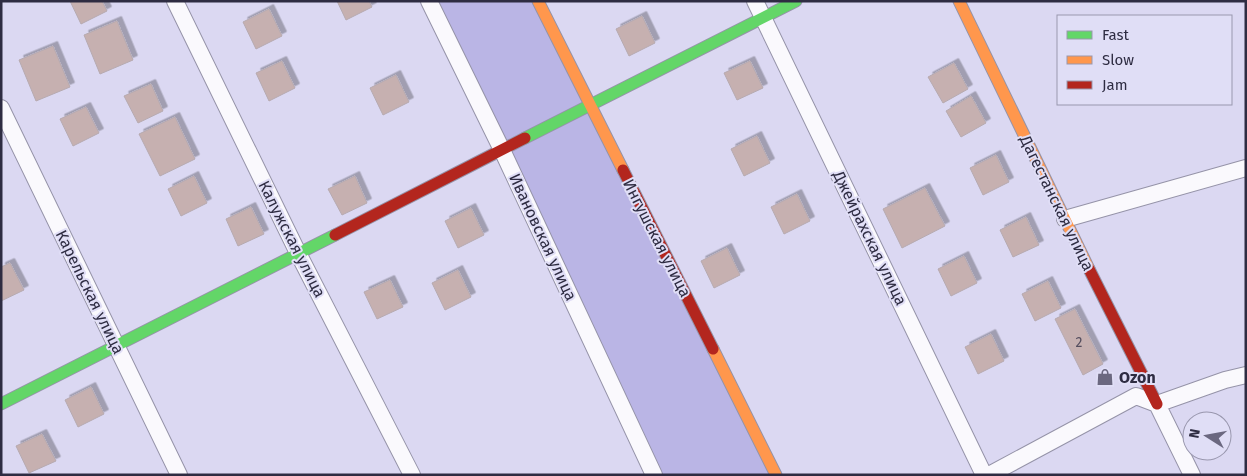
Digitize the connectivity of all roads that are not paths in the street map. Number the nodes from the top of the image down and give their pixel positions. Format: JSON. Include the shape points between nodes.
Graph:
{"nodes":[{"id":1,"x":175,"y":1,"type":"edge"},
{"id":2,"x":429,"y":1,"type":"edge"},
{"id":3,"x":538,"y":1,"type":"edge"},
{"id":4,"x":755,"y":1,"type":"edge"},
{"id":5,"x":796,"y":1,"type":"edge"},
{"id":6,"x":959,"y":1,"type":"edge"},
{"id":7,"x":764,"y":18,"type":"junction"},
{"id":8,"x":591,"y":106,"type":"junction"},
{"id":9,"x":1,"y":108,"type":"edge"},
{"id":10,"x":502,"y":150,"type":"junction"},
{"id":11,"x":1246,"y":168,"type":"edge"},
{"id":12,"x":1066,"y":219,"type":"junction"},
{"id":13,"x":298,"y":253,"type":"junction"},
{"id":14,"x":116,"y":346,"type":"junction"},
{"id":15,"x":1246,"y":375,"type":"edge"},
{"id":16,"x":1,"y":404,"type":"edge"},
{"id":17,"x":1157,"y":404,"type":"junction"},
{"id":18,"x":179,"y":475,"type":"edge"},
{"id":19,"x":412,"y":475,"type":"edge"},
{"id":20,"x":654,"y":475,"type":"edge"},
{"id":21,"x":776,"y":475,"type":"edge"},
{"id":22,"x":984,"y":475,"type":"edge"},
{"id":23,"x":989,"y":475,"type":"edge"},
{"id":24,"x":1192,"y":475,"type":"edge"}],
"edges":[{"from":1,"to":13,"type":"street","name":"Калужская улица"},
{"from":2,"to":10,"type":"street","name":"Ивановская улица"},
{"from":3,"to":8,"type":"street","name":"Ингушская улица"},
{"from":4,"to":7,"type":"street","name":"Джейрахская улица"},
{"from":5,"to":7,"type":"street"},
{"from":6,"to":12,"type":"street","name":"Дагестанская улица"},
{"from":7,"to":8,"type":"street"},
{"from":7,"to":22,"type":"street","name":"Джейрахская улица"},
{"from":8,"to":10,"type":"street"},
{"from":8,"to":21,"type":"street","name":"Ингушская улица"},
{"from":9,"to":14,"type":"street","name":"Карельская улица"},
{"from":10,"to":13,"type":"street"},
{"from":10,"to":20,"type":"street","name":"Ивановская улица"},
{"from":11,"to":12,"type":"street"},
{"from":12,"to":17,"type":"street","name":"Дагестанская улица","via":[[1100,294]]},
{"from":13,"to":14,"type":"street"},
{"from":13,"to":19,"type":"street","name":"Калужская улица"},
{"from":14,"to":16,"type":"street"},
{"from":14,"to":18,"type":"street","name":"Карельская улица"},
{"from":15,"to":17,"type":"street"},
{"from":17,"to":23,"type":"street","via":[[1136,396]]},
{"from":17,"to":24,"type":"street"}]}
